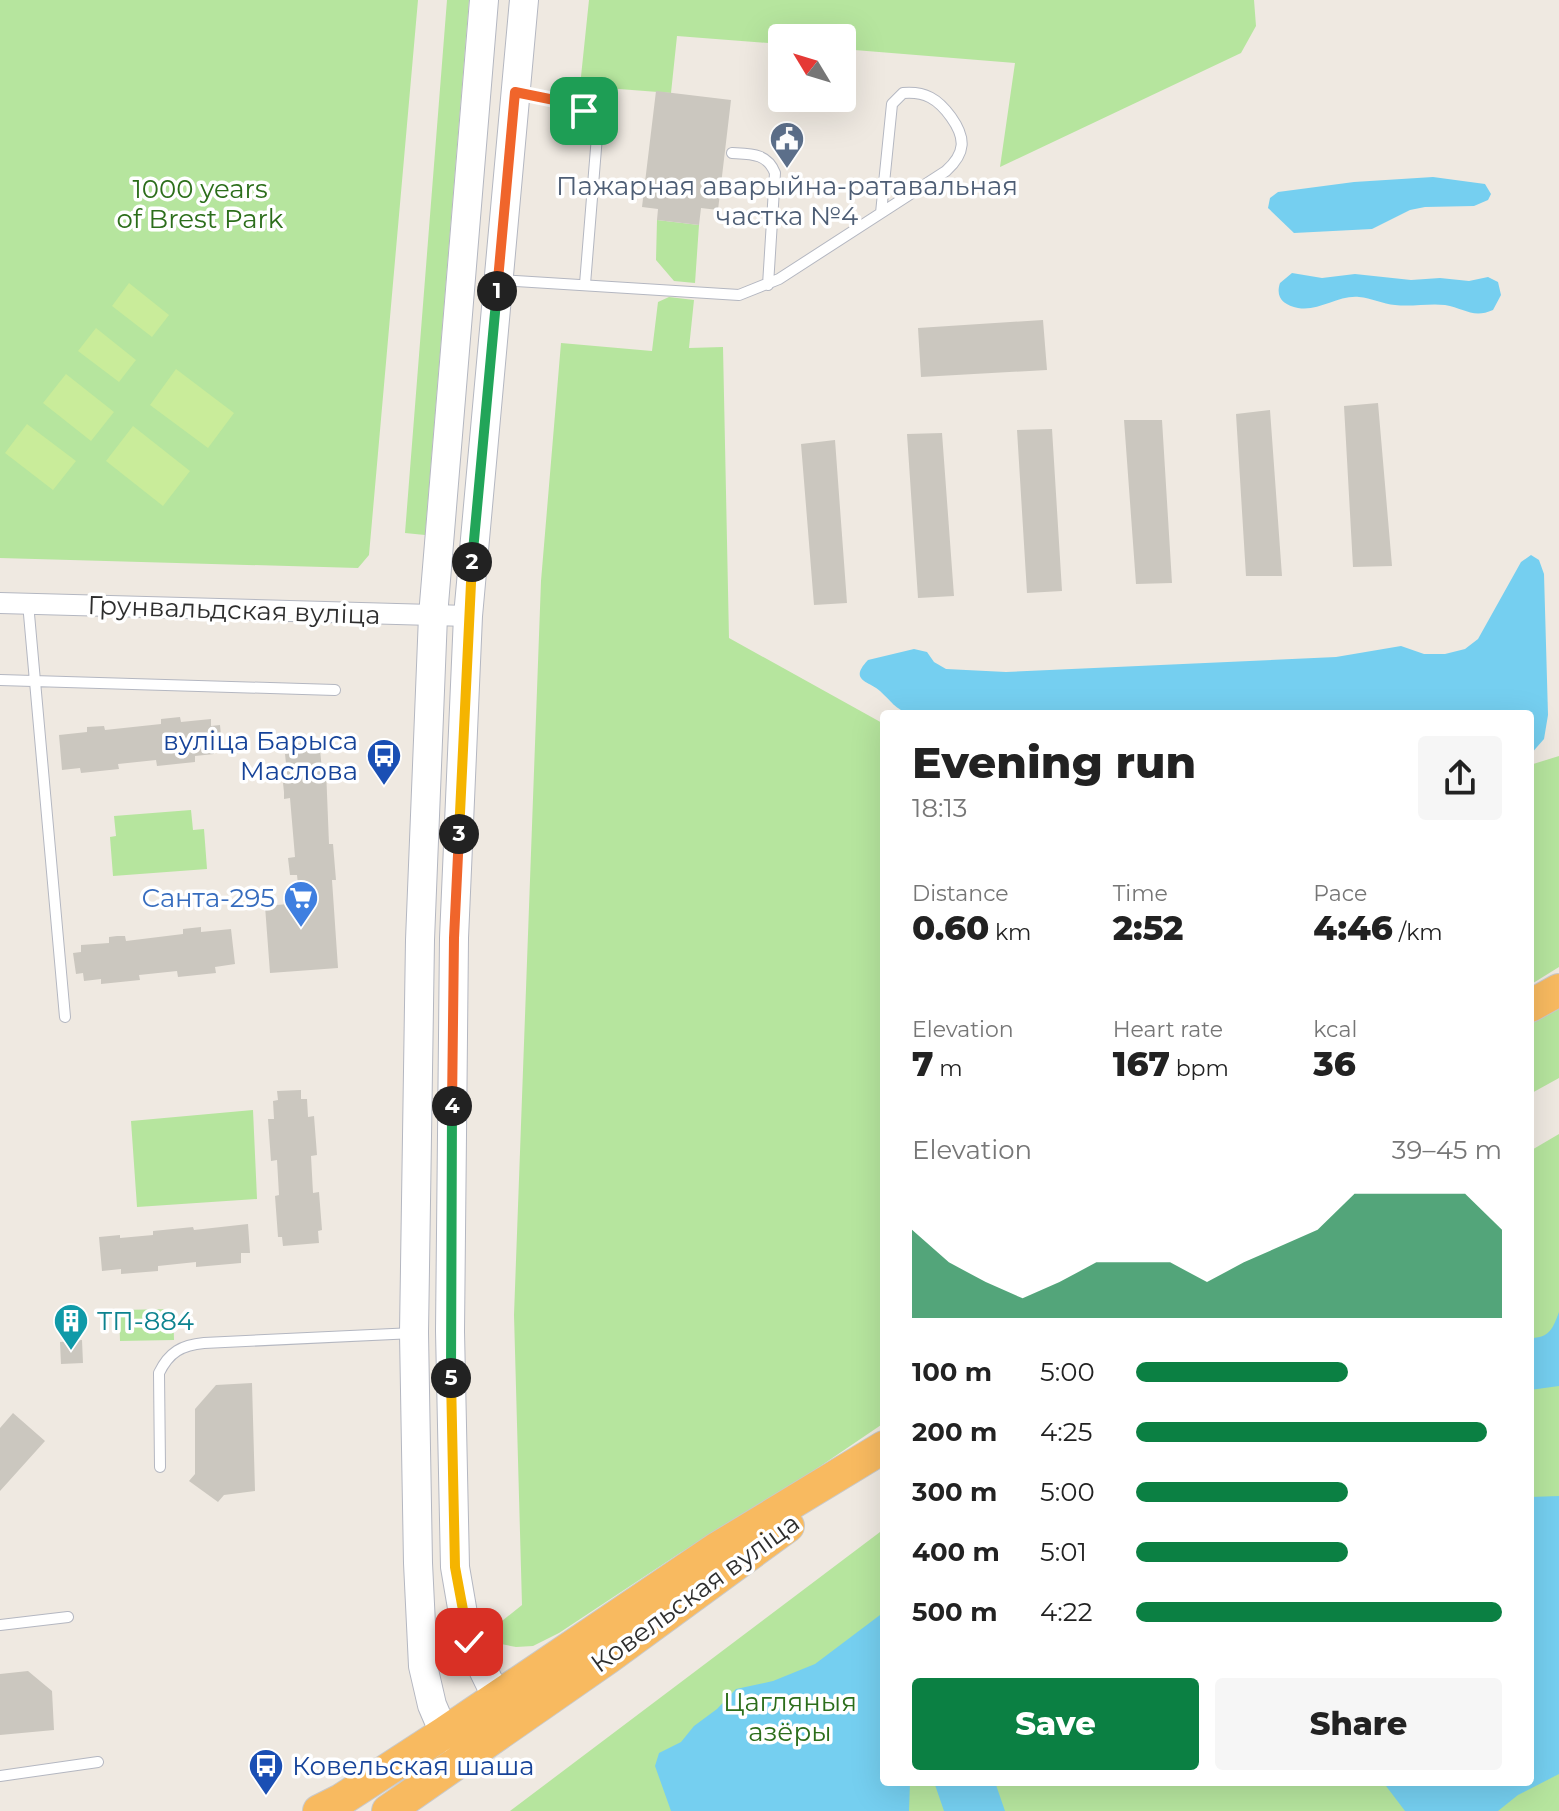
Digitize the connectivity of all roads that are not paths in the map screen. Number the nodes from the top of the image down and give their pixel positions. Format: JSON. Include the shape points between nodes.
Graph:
{"nodes":[{"id":1,"x":484,"y":0,"type":"edge"},
{"id":2,"x":524,"y":0,"type":"edge"},
{"id":3,"x":515,"y":92,"type":"junction"},
{"id":4,"x":732,"y":153,"type":"dead end"},
{"id":5,"x":881,"y":213,"type":"junction"},
{"id":6,"x":498,"y":279,"type":"junction"},
{"id":7,"x":585,"y":284,"type":"junction"},
{"id":8,"x":768,"y":285,"type":"junction"},
{"id":9,"x":0,"y":603,"type":"edge"},
{"id":10,"x":28,"y":603,"type":"junction"},
{"id":11,"x":433,"y":616,"type":"junction"},
{"id":12,"x":468,"y":616,"type":"junction"},
{"id":13,"x":0,"y":680,"type":"edge"},
{"id":14,"x":34,"y":681,"type":"junction"},
{"id":15,"x":335,"y":690,"type":"dead end"},
{"id":16,"x":1559,"y":990,"type":"edge"},
{"id":17,"x":1534,"y":1004,"type":"edge"},
{"id":18,"x":65,"y":1017,"type":"dead end"},
{"id":19,"x":414,"y":1333,"type":"junction"},
{"id":20,"x":880,"y":1450,"type":"edge"},
{"id":21,"x":880,"y":1451,"type":"edge"},
{"id":22,"x":160,"y":1467,"type":"dead end"},
{"id":23,"x":68,"y":1617,"type":"dead end"},
{"id":24,"x":0,"y":1625,"type":"edge"},
{"id":25,"x":497,"y":1698,"type":"junction"},
{"id":26,"x":502,"y":1732,"type":"junction"},
{"id":27,"x":444,"y":1733,"type":"junction"},
{"id":28,"x":474,"y":1752,"type":"junction"},
{"id":29,"x":98,"y":1762,"type":"dead end"},
{"id":30,"x":0,"y":1776,"type":"edge"},
{"id":31,"x":319,"y":1811,"type":"edge"},
{"id":32,"x":388,"y":1811,"type":"edge"}],
"edges":[{"from":1,"to":11,"type":"main road"},
{"from":2,"to":3,"type":"main road"},
{"from":3,"to":6,"type":"main road"},
{"from":3,"to":7,"type":"lane","via":[[569,103],[594,122]]},
{"from":4,"to":8,"type":"lane","via":[[760,156],[775,173]]},
{"from":5,"to":5,"type":"lane","via":[[946,171],[960,155],[959,127],[930,96],[906,93],[892,104]]},
{"from":5,"to":8,"type":"lane"},
{"from":6,"to":7,"type":"lane"},
{"from":6,"to":12,"type":"main road"},
{"from":7,"to":8,"type":"lane","via":[[739,295]]},
{"from":9,"to":10,"type":"street","name":"Грунвальдская вуліца"},
{"from":10,"to":11,"type":"street","name":"Грунвальдская вуліца"},
{"from":10,"to":14,"type":"lane"},
{"from":11,"to":12,"type":"street","name":"Грунвальдская вуліца"},
{"from":11,"to":19,"type":"main road","via":[[420,940]]},
{"from":12,"to":25,"type":"main road","via":[[454,938],[450,1331],[455,1567],[469,1642]]},
{"from":13,"to":14,"type":"lane"},
{"from":14,"to":15,"type":"lane"},
{"from":14,"to":18,"type":"lane"},
{"from":16,"to":17,"type":"highway"},
{"from":19,"to":22,"type":"lane","via":[[180,1348],[159,1373]]},
{"from":19,"to":27,"type":"main road","via":[[423,1666]]},
{"from":20,"to":25,"type":"highway","via":[[716,1549]]},
{"from":21,"to":26,"type":"highway","name":"Ковельская вуліца","via":[[780,1533]]},
{"from":23,"to":24,"type":"lane"},
{"from":25,"to":26,"type":"main road"},
{"from":25,"to":27,"type":"highway"},
{"from":26,"to":28,"type":"highway","name":"Ковельская вуліца"},
{"from":27,"to":28,"type":"main road"},
{"from":27,"to":31,"type":"highway"},
{"from":28,"to":32,"type":"highway","name":"Ковельская вуліца"},
{"from":29,"to":30,"type":"lane"}]}
